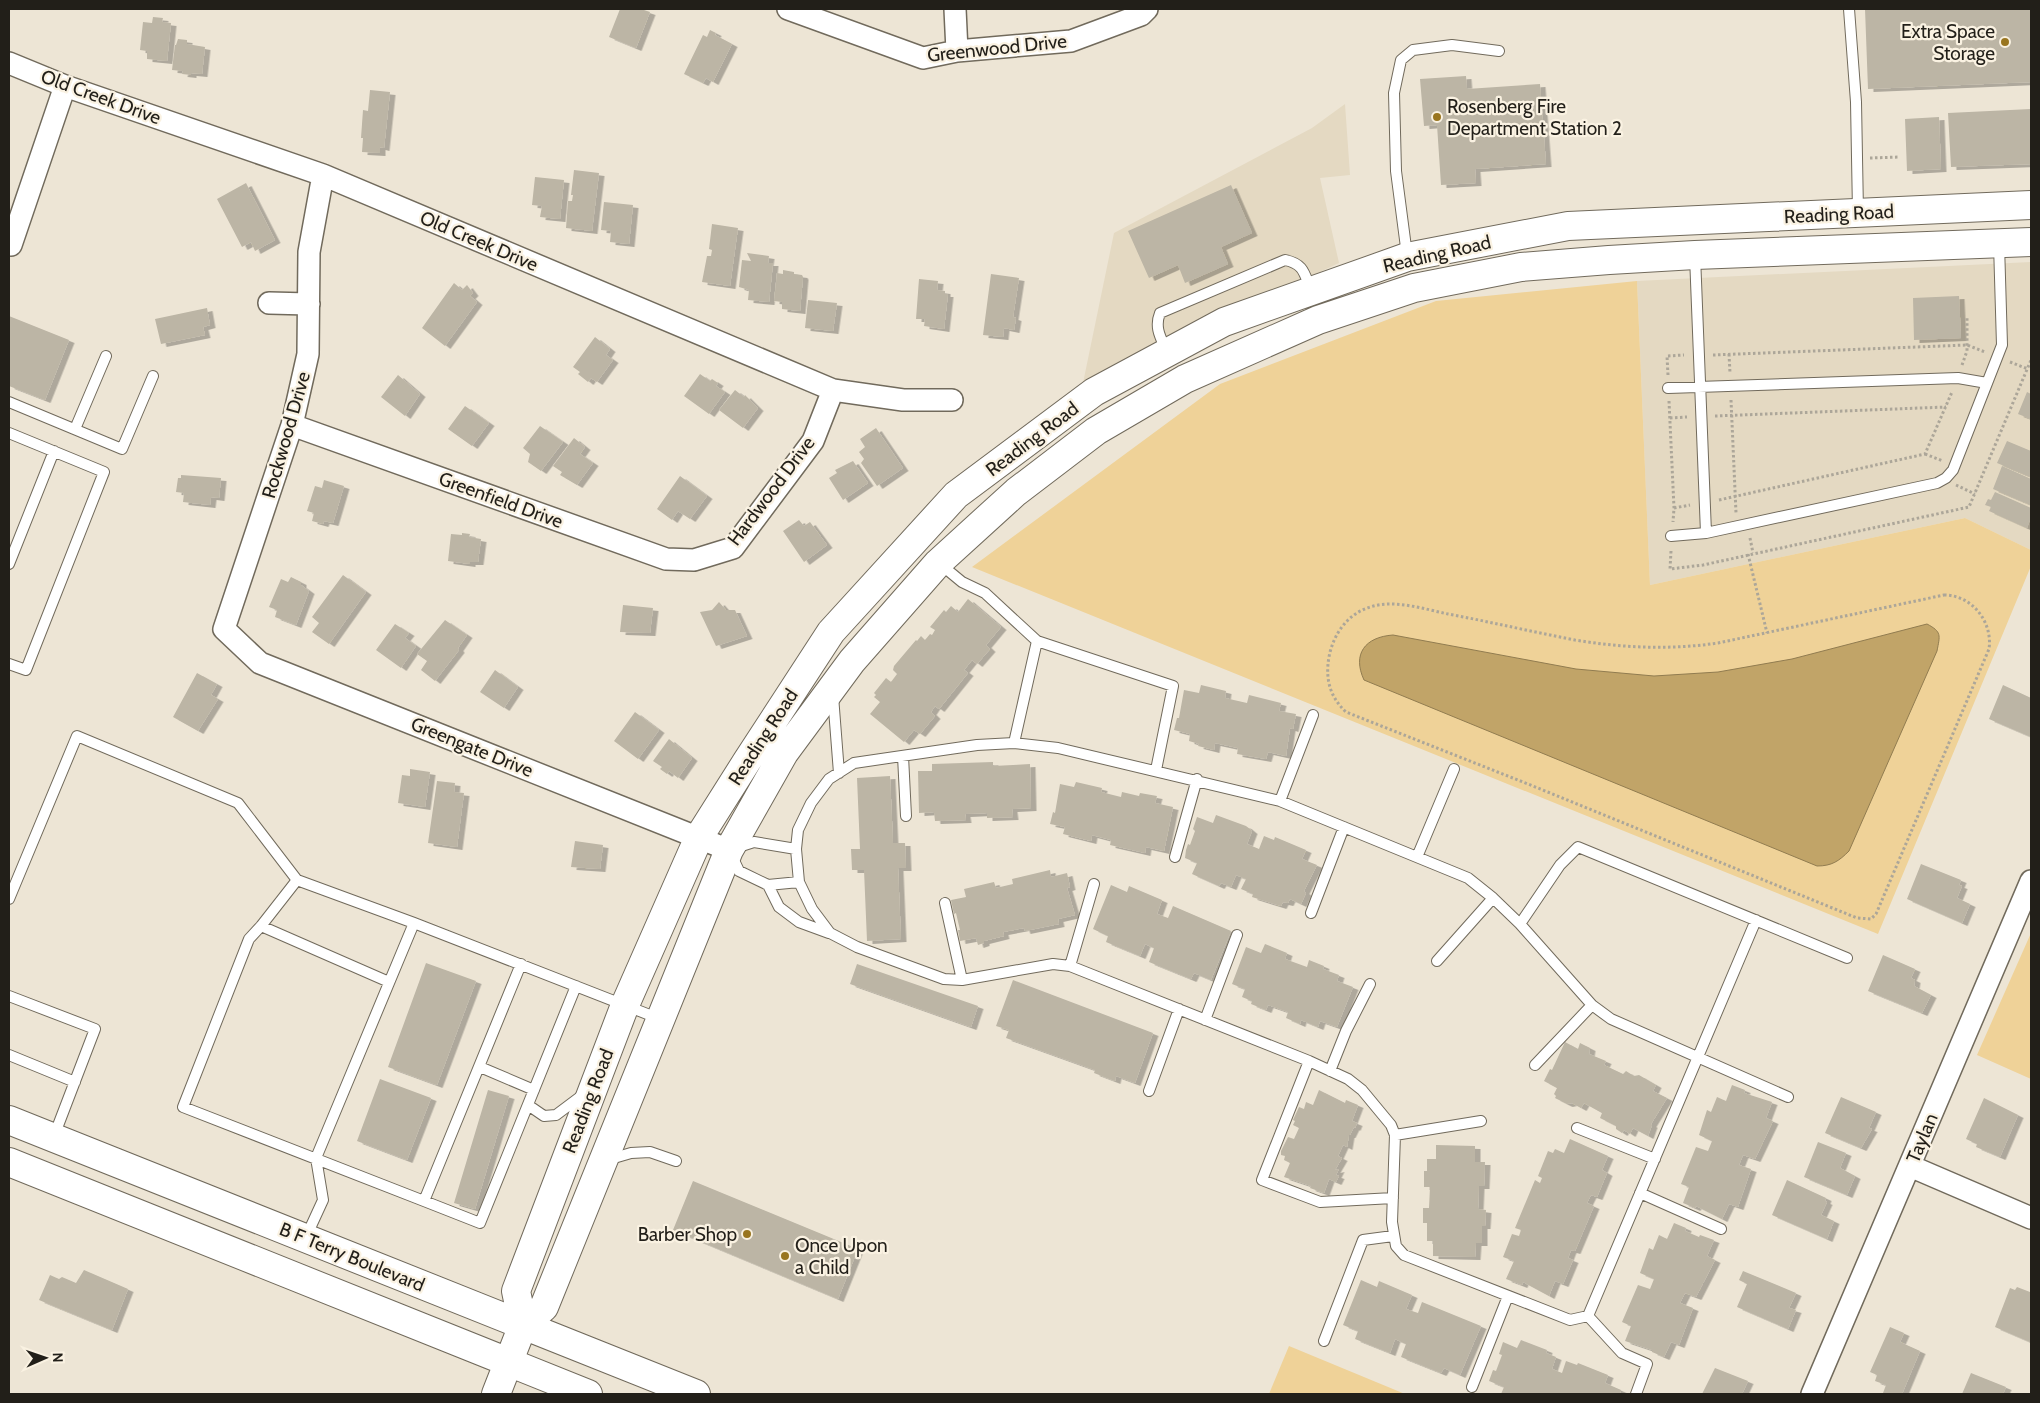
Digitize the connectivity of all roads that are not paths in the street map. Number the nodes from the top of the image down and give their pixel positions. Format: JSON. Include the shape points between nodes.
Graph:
{"nodes":[{"id":1,"x":788,"y":9,"type":"edge"},
{"id":2,"x":955,"y":9,"type":"edge"},
{"id":3,"x":1147,"y":9,"type":"edge"},
{"id":4,"x":1849,"y":9,"type":"edge"},
{"id":5,"x":957,"y":51,"type":"junction"},
{"id":6,"x":1499,"y":51,"type":"dead end"},
{"id":7,"x":9,"y":63,"type":"edge"},
{"id":8,"x":65,"y":86,"type":"junction"},
{"id":9,"x":323,"y":175,"type":"junction"},
{"id":10,"x":2031,"y":204,"type":"edge"},
{"id":11,"x":1997,"y":206,"type":"junction"},
{"id":12,"x":1858,"y":213,"type":"junction"},
{"id":13,"x":1693,"y":221,"type":"junction"},
{"id":14,"x":2031,"y":242,"type":"edge"},
{"id":15,"x":1999,"y":243,"type":"junction"},
{"id":16,"x":11,"y":245,"type":"dead end"},
{"id":17,"x":1695,"y":255,"type":"junction"},
{"id":18,"x":1407,"y":257,"type":"junction"},
{"id":19,"x":269,"y":303,"type":"dead end"},
{"id":20,"x":308,"y":304,"type":"junction"},
{"id":21,"x":1304,"y":307,"type":"junction"},
{"id":22,"x":1168,"y":352,"type":"junction"},
{"id":23,"x":106,"y":356,"type":"dead end"},
{"id":24,"x":153,"y":376,"type":"dead end"},
{"id":25,"x":1987,"y":383,"type":"junction"},
{"id":26,"x":1700,"y":387,"type":"junction"},
{"id":27,"x":1668,"y":388,"type":"road end"},
{"id":28,"x":833,"y":390,"type":"junction"},
{"id":29,"x":952,"y":400,"type":"dead end"},
{"id":30,"x":9,"y":402,"type":"edge"},
{"id":31,"x":292,"y":425,"type":"junction"},
{"id":32,"x":75,"y":429,"type":"junction"},
{"id":33,"x":9,"y":433,"type":"edge"},
{"id":34,"x":54,"y":451,"type":"junction"},
{"id":35,"x":1706,"y":533,"type":"junction"},
{"id":36,"x":1671,"y":536,"type":"road end"},
{"id":37,"x":711,"y":554,"type":"joint"},
{"id":38,"x":938,"y":562,"type":"junction"},
{"id":39,"x":9,"y":564,"type":"edge"},
{"id":40,"x":224,"y":629,"type":"joint"},
{"id":41,"x":1037,"y":641,"type":"junction"},
{"id":42,"x":9,"y":664,"type":"edge"},
{"id":43,"x":832,"y":686,"type":"junction"},
{"id":44,"x":1313,"y":715,"type":"dead end"},
{"id":45,"x":1014,"y":743,"type":"junction"},
{"id":46,"x":904,"y":756,"type":"junction"},
{"id":47,"x":1454,"y":769,"type":"dead end"},
{"id":48,"x":1156,"y":770,"type":"junction"},
{"id":49,"x":839,"y":773,"type":"junction"},
{"id":50,"x":1196,"y":779,"type":"junction"},
{"id":51,"x":1280,"y":801,"type":"junction"},
{"id":52,"x":906,"y":816,"type":"dead end"},
{"id":53,"x":1344,"y":827,"type":"junction"},
{"id":54,"x":699,"y":838,"type":"junction"},
{"id":55,"x":796,"y":849,"type":"junction"},
{"id":56,"x":730,"y":850,"type":"junction"},
{"id":57,"x":1175,"y":857,"type":"dead end"},
{"id":58,"x":1417,"y":857,"type":"junction"},
{"id":59,"x":297,"y":880,"type":"junction"},
{"id":60,"x":2031,"y":881,"type":"edge"},
{"id":61,"x":799,"y":882,"type":"junction"},
{"id":62,"x":1094,"y":884,"type":"dead end"},
{"id":63,"x":768,"y":885,"type":"junction"},
{"id":64,"x":1494,"y":898,"type":"junction"},
{"id":65,"x":9,"y":899,"type":"edge"},
{"id":66,"x":945,"y":903,"type":"dead end"},
{"id":67,"x":1310,"y":914,"type":"dead end"},
{"id":68,"x":1756,"y":920,"type":"junction"},
{"id":69,"x":414,"y":922,"type":"junction"},
{"id":70,"x":1520,"y":924,"type":"junction"},
{"id":71,"x":261,"y":926,"type":"junction"},
{"id":72,"x":830,"y":933,"type":"junction"},
{"id":73,"x":1237,"y":935,"type":"dead end"},
{"id":74,"x":1847,"y":958,"type":"dead end"},
{"id":75,"x":1438,"y":961,"type":"dead end"},
{"id":76,"x":521,"y":964,"type":"junction"},
{"id":77,"x":1070,"y":966,"type":"junction"},
{"id":78,"x":962,"y":980,"type":"junction"},
{"id":79,"x":389,"y":982,"type":"junction"},
{"id":80,"x":1370,"y":984,"type":"dead end"},
{"id":81,"x":576,"y":986,"type":"junction"},
{"id":82,"x":9,"y":996,"type":"edge"},
{"id":83,"x":625,"y":1005,"type":"junction"},
{"id":84,"x":1592,"y":1005,"type":"junction"},
{"id":85,"x":1179,"y":1009,"type":"junction"},
{"id":86,"x":660,"y":1019,"type":"junction"},
{"id":87,"x":1205,"y":1020,"type":"junction"},
{"id":88,"x":9,"y":1056,"type":"edge"},
{"id":89,"x":1698,"y":1058,"type":"junction"},
{"id":90,"x":1308,"y":1061,"type":"junction"},
{"id":91,"x":1536,"y":1065,"type":"dead end"},
{"id":92,"x":480,"y":1066,"type":"junction"},
{"id":93,"x":1330,"y":1071,"type":"junction"},
{"id":94,"x":75,"y":1082,"type":"junction"},
{"id":95,"x":594,"y":1085,"type":"junction"},
{"id":96,"x":534,"y":1090,"type":"junction"},
{"id":97,"x":1149,"y":1091,"type":"dead end"},
{"id":98,"x":1788,"y":1097,"type":"dead end"},
{"id":99,"x":528,"y":1105,"type":"junction"},
{"id":100,"x":9,"y":1120,"type":"edge"},
{"id":101,"x":1481,"y":1121,"type":"dead end"},
{"id":102,"x":1577,"y":1128,"type":"dead end"},
{"id":103,"x":1395,"y":1135,"type":"junction"},
{"id":104,"x":54,"y":1137,"type":"junction"},
{"id":105,"x":316,"y":1158,"type":"junction"},
{"id":106,"x":1655,"y":1160,"type":"junction"},
{"id":107,"x":676,"y":1161,"type":"dead end"},
{"id":108,"x":9,"y":1162,"type":"edge"},
{"id":109,"x":603,"y":1162,"type":"junction"},
{"id":110,"x":1910,"y":1166,"type":"junction"},
{"id":111,"x":1640,"y":1193,"type":"junction"},
{"id":112,"x":1393,"y":1198,"type":"junction"},
{"id":113,"x":424,"y":1201,"type":"junction"},
{"id":114,"x":2031,"y":1218,"type":"edge"},
{"id":115,"x":1721,"y":1229,"type":"dead end"},
{"id":116,"x":1393,"y":1236,"type":"junction"},
{"id":117,"x":306,"y":1238,"type":"junction"},
{"id":118,"x":1508,"y":1296,"type":"junction"},
{"id":119,"x":1588,"y":1316,"type":"junction"},
{"id":120,"x":523,"y":1325,"type":"junction"},
{"id":121,"x":1324,"y":1341,"type":"dead end"},
{"id":122,"x":508,"y":1362,"type":"junction"},
{"id":123,"x":1472,"y":1387,"type":"dead end"},
{"id":124,"x":496,"y":1394,"type":"edge"},
{"id":125,"x":588,"y":1394,"type":"edge"},
{"id":126,"x":696,"y":1394,"type":"edge"},
{"id":127,"x":1636,"y":1394,"type":"edge"},
{"id":128,"x":1812,"y":1394,"type":"edge"}],
"edges":[{"from":1,"to":5,"type":"street","name":"Greenwood Drive","via":[[923,58]]},
{"from":2,"to":5,"type":"street"},
{"from":3,"to":5,"type":"street","name":"Greenwood Drive","via":[[1141,16],[1071,41]]},
{"from":4,"to":12,"type":"lane","via":[[1856,102]]},
{"from":6,"to":18,"type":"lane","via":[[1452,45],[1413,50],[1401,60],[1394,93],[1395,142]]},
{"from":7,"to":8,"type":"street","name":"Old Creek Drive"},
{"from":8,"to":9,"type":"street","name":"Old Creek Drive"},
{"from":8,"to":16,"type":"street"},
{"from":9,"to":20,"type":"street","name":"Rockwood Drive","via":[[309,252]]},
{"from":9,"to":28,"type":"street","name":"Old Creek Drive"},
{"from":10,"to":11,"type":"main road","name":"Reading Road"},
{"from":11,"to":12,"type":"main road","name":"Reading Road"},
{"from":11,"to":15,"type":"main road"},
{"from":12,"to":13,"type":"main road","name":"Reading Road"},
{"from":13,"to":17,"type":"main road"},
{"from":13,"to":18,"type":"main road","name":"Reading Road","via":[[1568,226]]},
{"from":14,"to":15,"type":"main road","name":"Reading Road"},
{"from":15,"to":17,"type":"main road","name":"Reading Road"},
{"from":15,"to":25,"type":"lane","via":[[2002,345]]},
{"from":17,"to":21,"type":"main road","name":"Reading Road","via":[[1521,267]]},
{"from":17,"to":26,"type":"lane"},
{"from":18,"to":21,"type":"main road","name":"Reading Road"},
{"from":19,"to":20,"type":"street"},
{"from":20,"to":31,"type":"street","name":"Rockwood Drive","via":[[308,354]]},
{"from":21,"to":22,"type":"main road","name":"Reading Road","via":[[1224,322]]},
{"from":21,"to":22,"type":"lane","via":[[1301,266],[1285,260],[1160,313],[1158,331]]},
{"from":21,"to":38,"type":"main road","name":"Reading Road","via":[[1096,431],[1016,492]]},
{"from":22,"to":54,"type":"main road","name":"Reading Road","via":[[1094,392],[956,495],[832,632]]},
{"from":23,"to":32,"type":"lane"},
{"from":24,"to":32,"type":"lane","via":[[122,448]]},
{"from":25,"to":26,"type":"lane","via":[[1958,378]]},
{"from":25,"to":35,"type":"lane","via":[[1953,470],[1937,483]]},
{"from":26,"to":27,"type":"lane"},
{"from":26,"to":35,"type":"lane"},
{"from":28,"to":29,"type":"street","name":"Old Creek Drive","via":[[903,400]]},
{"from":28,"to":37,"type":"street","name":"Hardwood Drive","via":[[813,441],[733,548]]},
{"from":30,"to":32,"type":"lane"},
{"from":31,"to":37,"type":"street","name":"Greenfield Drive","via":[[666,559],[694,560]]},
{"from":31,"to":40,"type":"street","name":"Rockwood Drive"},
{"from":33,"to":34,"type":"lane"},
{"from":34,"to":39,"type":"lane"},
{"from":34,"to":42,"type":"lane","via":[[104,472],[26,670]]},
{"from":35,"to":36,"type":"lane"},
{"from":38,"to":41,"type":"lane","via":[[962,582],[985,593]]},
{"from":38,"to":43,"type":"main road","name":"Reading Road"},
{"from":40,"to":54,"type":"street","name":"Greengate Drive","via":[[260,663]]},
{"from":41,"to":45,"type":"lane"},
{"from":41,"to":48,"type":"lane","via":[[1173,686]]},
{"from":43,"to":49,"type":"lane"},
{"from":43,"to":56,"type":"main road","name":"Reading Road","via":[[784,753]]},
{"from":44,"to":51,"type":"lane"},
{"from":45,"to":46,"type":"lane"},
{"from":45,"to":48,"type":"lane","via":[[1058,748]]},
{"from":46,"to":49,"type":"lane","via":[[854,763]]},
{"from":46,"to":52,"type":"lane"},
{"from":47,"to":58,"type":"lane"},
{"from":48,"to":50,"type":"lane"},
{"from":49,"to":55,"type":"lane","via":[[829,779],[811,803],[798,830]]},
{"from":50,"to":51,"type":"lane"},
{"from":50,"to":57,"type":"lane"},
{"from":51,"to":53,"type":"lane"},
{"from":53,"to":58,"type":"lane"},
{"from":53,"to":67,"type":"lane"},
{"from":54,"to":56,"type":"street","name":"Greengate Drive"},
{"from":54,"to":83,"type":"main road","name":"Reading Road"},
{"from":55,"to":56,"type":"lane","via":[[754,842]]},
{"from":55,"to":61,"type":"lane"},
{"from":56,"to":63,"type":"lane","via":[[739,871]]},
{"from":56,"to":86,"type":"main road","name":"Reading Road"},
{"from":58,"to":64,"type":"lane","via":[[1468,878]]},
{"from":59,"to":65,"type":"lane","via":[[238,803],[77,736]]},
{"from":59,"to":69,"type":"lane"},
{"from":59,"to":71,"type":"lane"},
{"from":60,"to":110,"type":"street","name":"Taylan"},
{"from":61,"to":63,"type":"lane"},
{"from":61,"to":72,"type":"lane","via":[[812,909]]},
{"from":62,"to":77,"type":"lane"},
{"from":63,"to":72,"type":"lane","via":[[779,907],[799,922]]},
{"from":64,"to":70,"type":"lane"},
{"from":64,"to":75,"type":"lane"},
{"from":66,"to":78,"type":"lane"},
{"from":68,"to":70,"type":"lane","via":[[1578,847],[1560,865]]},
{"from":68,"to":74,"type":"lane"},
{"from":68,"to":89,"type":"lane"},
{"from":69,"to":76,"type":"lane"},
{"from":69,"to":79,"type":"lane"},
{"from":70,"to":84,"type":"lane"},
{"from":71,"to":79,"type":"lane"},
{"from":71,"to":105,"type":"lane","via":[[249,939],[183,1107]]},
{"from":72,"to":78,"type":"lane","via":[[857,948],[927,973],[944,979]]},
{"from":73,"to":87,"type":"lane"},
{"from":76,"to":81,"type":"lane"},
{"from":76,"to":92,"type":"lane"},
{"from":77,"to":78,"type":"lane","via":[[1053,964]]},
{"from":77,"to":85,"type":"lane"},
{"from":79,"to":105,"type":"lane"},
{"from":80,"to":93,"type":"lane"},
{"from":81,"to":83,"type":"lane"},
{"from":81,"to":96,"type":"lane"},
{"from":82,"to":94,"type":"lane","via":[[95,1029]]},
{"from":83,"to":86,"type":"lane"},
{"from":83,"to":95,"type":"main road","name":"Reading Road"},
{"from":84,"to":89,"type":"lane","via":[[1611,1019]]},
{"from":84,"to":91,"type":"lane"},
{"from":85,"to":87,"type":"lane"},
{"from":85,"to":97,"type":"lane"},
{"from":86,"to":109,"type":"main road","name":"Reading Road"},
{"from":87,"to":90,"type":"lane"},
{"from":88,"to":94,"type":"lane"},
{"from":89,"to":98,"type":"lane"},
{"from":89,"to":106,"type":"lane"},
{"from":90,"to":93,"type":"lane"},
{"from":90,"to":112,"type":"lane","via":[[1262,1180],[1320,1202]]},
{"from":92,"to":96,"type":"lane"},
{"from":92,"to":113,"type":"lane"},
{"from":93,"to":103,"type":"lane","via":[[1362,1090],[1391,1125]]},
{"from":94,"to":104,"type":"lane"},
{"from":95,"to":99,"type":"lane","via":[[556,1115],[544,1116]]},
{"from":95,"to":120,"type":"main road","name":"Reading Road","via":[[516,1291]]},
{"from":96,"to":99,"type":"lane"},
{"from":99,"to":113,"type":"lane","via":[[480,1223]]},
{"from":100,"to":104,"type":"main road","name":"B F Terry Boulevard"},
{"from":101,"to":103,"type":"lane"},
{"from":102,"to":106,"type":"lane"},
{"from":103,"to":112,"type":"lane"},
{"from":104,"to":117,"type":"main road","name":"B F Terry Boulevard"},
{"from":105,"to":113,"type":"lane"},
{"from":105,"to":117,"type":"lane","via":[[323,1200]]},
{"from":106,"to":111,"type":"lane"},
{"from":107,"to":109,"type":"lane","via":[[650,1152],[631,1153]]},
{"from":108,"to":122,"type":"main road","name":"B F Terry Boulevard"},
{"from":109,"to":120,"type":"main road","name":"Reading Road","via":[[544,1307]]},
{"from":110,"to":114,"type":"street"},
{"from":110,"to":128,"type":"street","name":"Taylan"},
{"from":111,"to":115,"type":"lane"},
{"from":111,"to":119,"type":"lane"},
{"from":112,"to":116,"type":"lane"},
{"from":116,"to":118,"type":"lane","via":[[1404,1255]]},
{"from":116,"to":121,"type":"lane","via":[[1363,1240]]},
{"from":117,"to":120,"type":"main road","name":"B F Terry Boulevard"},
{"from":118,"to":119,"type":"lane","via":[[1570,1320]]},
{"from":118,"to":123,"type":"lane"},
{"from":119,"to":127,"type":"lane","via":[[1622,1353],[1647,1364]]},
{"from":120,"to":122,"type":"main road","name":"Reading Road"},
{"from":120,"to":126,"type":"main road","name":"B F Terry Boulevard"},
{"from":122,"to":124,"type":"main road","name":"Reading Road"},
{"from":122,"to":125,"type":"main road","name":"B F Terry Boulevard"}]}
